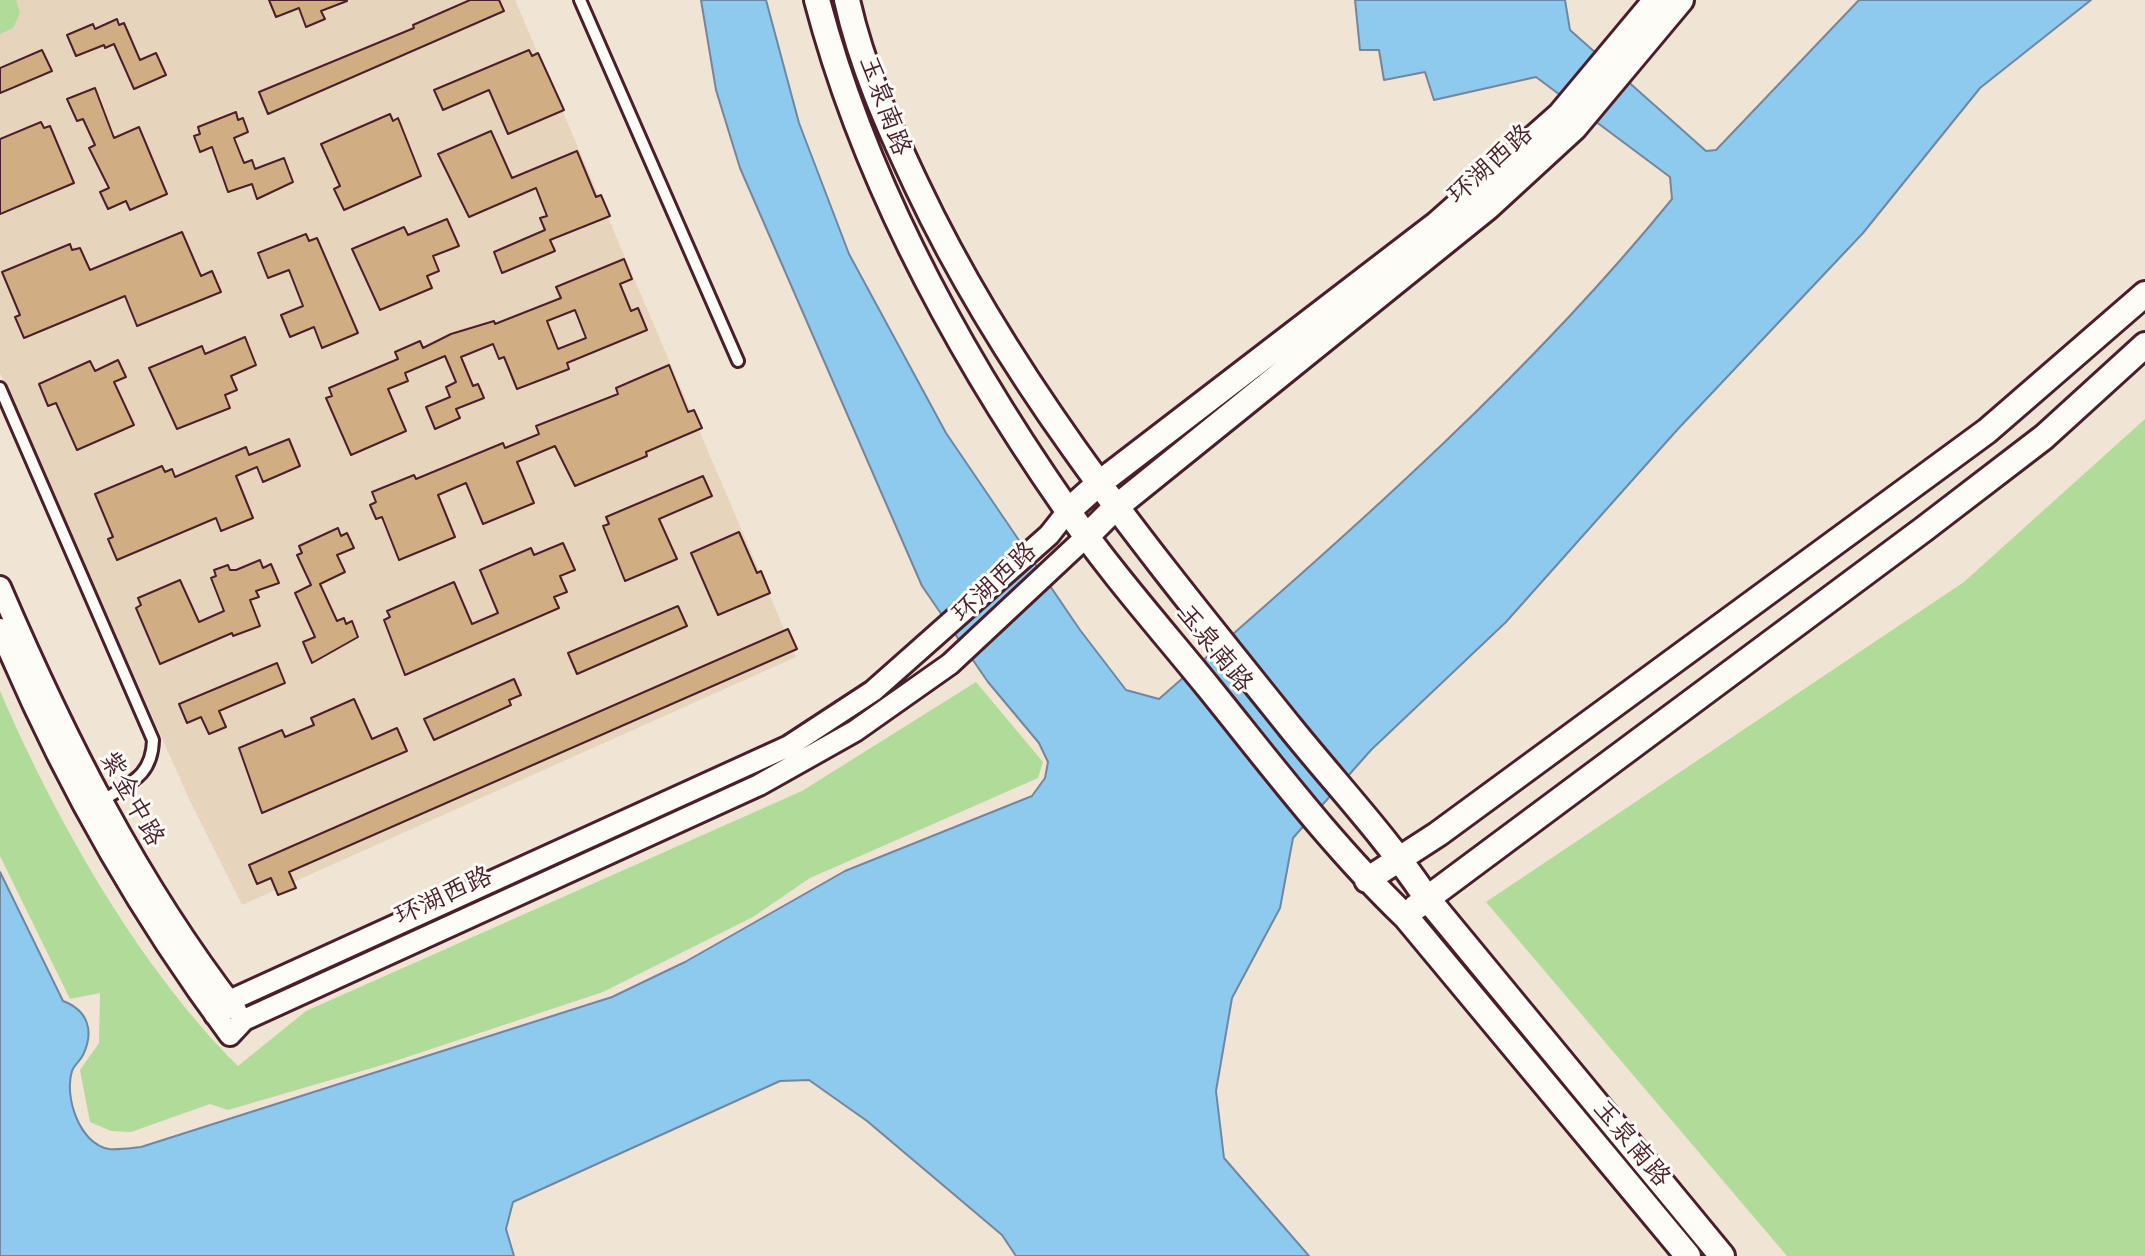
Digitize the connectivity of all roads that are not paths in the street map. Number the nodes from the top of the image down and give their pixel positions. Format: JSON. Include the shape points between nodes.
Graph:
{"nodes":[{"id":1,"x":580,"y":0,"type":"edge"},
{"id":2,"x":817,"y":0,"type":"edge"},
{"id":3,"x":847,"y":0,"type":"edge"},
{"id":4,"x":1656,"y":0,"type":"edge"},
{"id":5,"x":1681,"y":0,"type":"edge"},
{"id":6,"x":1610,"y":74,"type":"junction"},
{"id":7,"x":1567,"y":122,"type":"junction"},
{"id":8,"x":2145,"y":294,"type":"edge"},
{"id":9,"x":2145,"y":345,"type":"edge"},
{"id":10,"x":738,"y":361,"type":"dead end"},
{"id":11,"x":0,"y":388,"type":"edge"},
{"id":12,"x":1097,"y":485,"type":"junction"},
{"id":13,"x":1115,"y":508,"type":"junction"},
{"id":14,"x":1068,"y":511,"type":"junction"},
{"id":15,"x":1088,"y":535,"type":"junction"},
{"id":16,"x":0,"y":587,"type":"edge"},
{"id":17,"x":0,"y":629,"type":"edge"},
{"id":18,"x":102,"y":801,"type":"junction"},
{"id":19,"x":1399,"y":856,"type":"junction"},
{"id":20,"x":1367,"y":880,"type":"junction"},
{"id":21,"x":1426,"y":897,"type":"junction"},
{"id":22,"x":1406,"y":917,"type":"junction"},
{"id":23,"x":222,"y":1008,"type":"junction"},
{"id":24,"x":237,"y":1027,"type":"joint"},
{"id":25,"x":1688,"y":1256,"type":"edge"},
{"id":26,"x":1722,"y":1256,"type":"edge"}],
"edges":[{"from":1,"to":10,"type":"lane"},
{"from":2,"to":14,"type":"street","name":"玉泉南路","via":[[866,146],[915,257],[954,335]]},
{"from":3,"to":12,"type":"street","name":"玉泉南路","via":[[893,136],[944,244],[999,340]]},
{"from":4,"to":6,"type":"street","name":"环湖西路"},
{"from":5,"to":6,"type":"street","name":"环湖西路"},
{"from":6,"to":7,"type":"street","name":"环湖西路"},
{"from":7,"to":12,"type":"street","name":"环湖西路"},
{"from":7,"to":13,"type":"street","name":"环湖西路","via":[[1476,217]]},
{"from":8,"to":19,"type":"street","via":[[1987,431],[1438,834]]},
{"from":9,"to":21,"type":"street","via":[[2044,437],[1936,520]]},
{"from":11,"to":18,"type":"lane","via":[[153,740],[145,773]]},
{"from":12,"to":13,"type":"street","name":"玉泉南路"},
{"from":12,"to":14,"type":"street","name":"环湖西路"},
{"from":13,"to":15,"type":"street","name":"环湖西路"},
{"from":13,"to":19,"type":"street","name":"玉泉南路"},
{"from":14,"to":15,"type":"street","name":"玉泉南路"},
{"from":14,"to":23,"type":"street","name":"环湖西路","via":[[1049,535],[873,691],[789,746]]},
{"from":15,"to":20,"type":"street","name":"玉泉南路"},
{"from":15,"to":24,"type":"street","name":"环湖西路","via":[[950,664],[855,731],[759,785]]},
{"from":16,"to":18,"type":"street","name":"紫金中路","via":[[46,695]]},
{"from":17,"to":23,"type":"street","name":"紫金中路","via":[[27,694],[144,914]]},
{"from":18,"to":23,"type":"street","name":"紫金中路"},
{"from":19,"to":20,"type":"street"},
{"from":19,"to":21,"type":"street","name":"玉泉南路"},
{"from":20,"to":22,"type":"street","name":"玉泉南路"},
{"from":21,"to":22,"type":"street"},
{"from":21,"to":26,"type":"street","name":"玉泉南路"},
{"from":22,"to":25,"type":"street","name":"玉泉南路"},
{"from":23,"to":24,"type":"street","name":"紫金中路"}]}
